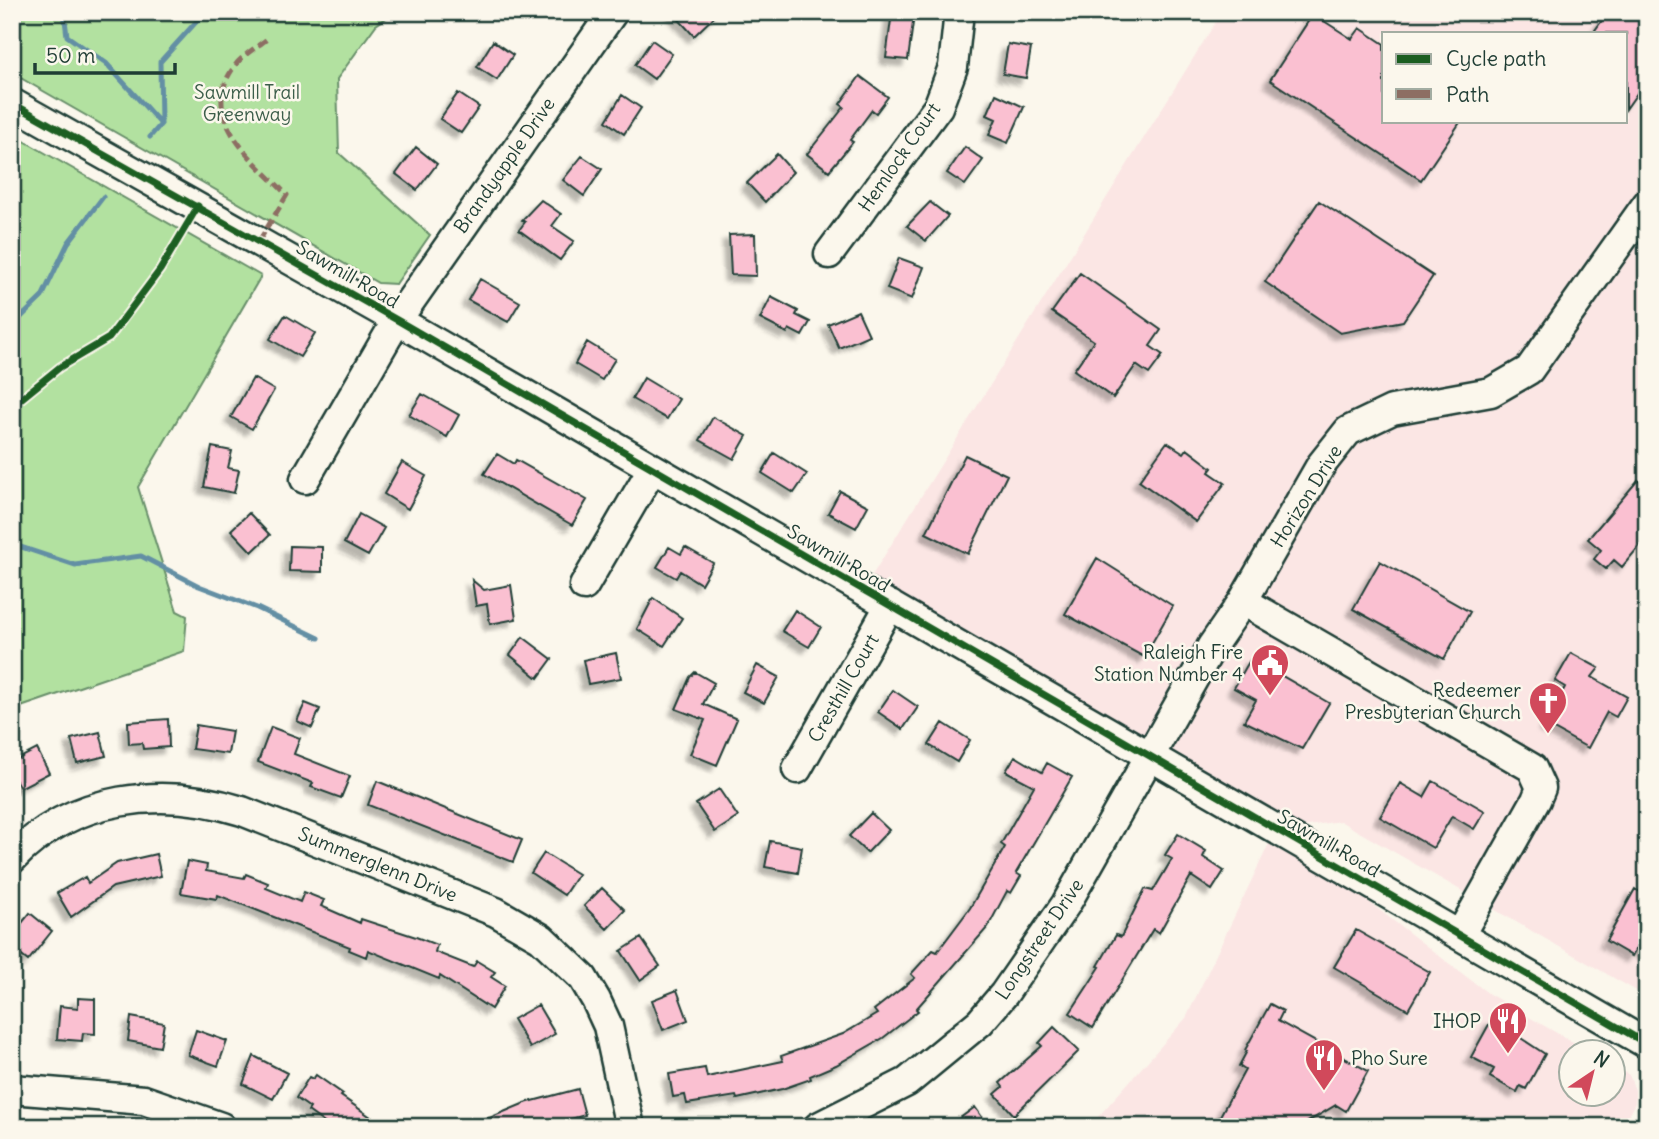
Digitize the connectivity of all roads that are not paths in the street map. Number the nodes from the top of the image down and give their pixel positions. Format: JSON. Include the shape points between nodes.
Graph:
{"nodes":[{"id":1,"x":613,"y":12,"type":"edge"},
{"id":2,"x":959,"y":12,"type":"edge"},
{"id":3,"x":12,"y":103,"type":"edge"},
{"id":4,"x":1647,"y":204,"type":"edge"},
{"id":5,"x":829,"y":254,"type":"dead end"},
{"id":6,"x":397,"y":320,"type":"junction"},
{"id":7,"x":652,"y":469,"type":"junction"},
{"id":8,"x":305,"y":480,"type":"dead end"},
{"id":9,"x":584,"y":586,"type":"dead end"},
{"id":10,"x":1243,"y":601,"type":"junction"},
{"id":11,"x":890,"y":606,"type":"junction"},
{"id":12,"x":1150,"y":759,"type":"junction"},
{"id":13,"x":797,"y":769,"type":"dead end"},
{"id":14,"x":12,"y":859,"type":"edge"},
{"id":15,"x":1460,"y":935,"type":"junction"},
{"id":16,"x":1647,"y":1044,"type":"edge"},
{"id":17,"x":12,"y":1088,"type":"edge"},
{"id":18,"x":221,"y":1127,"type":"edge"},
{"id":19,"x":630,"y":1127,"type":"edge"},
{"id":20,"x":818,"y":1127,"type":"edge"}],
"edges":[{"from":1,"to":6,"type":"street","name":"Brandyapple Drive"},
{"from":2,"to":5,"type":"street","name":"Hemlock Court","via":[[953,67],[938,107]]},
{"from":3,"to":6,"type":"street","name":"Sawmill Road"},
{"from":4,"to":10,"type":"street","name":"Horizon Drive","via":[[1529,370],[1491,392],[1392,411],[1348,431],[1321,465]]},
{"from":6,"to":7,"type":"street","name":"Sawmill Road"},
{"from":6,"to":8,"type":"street","name":"Brandyapple Drive"},
{"from":7,"to":9,"type":"street"},
{"from":7,"to":11,"type":"street","name":"Sawmill Road"},
{"from":10,"to":12,"type":"street","name":"Horizon Drive","via":[[1201,665]]},
{"from":10,"to":15,"type":"street","via":[[1532,768],[1541,788],[1536,800]]},
{"from":11,"to":12,"type":"street","name":"Sawmill Road"},
{"from":11,"to":13,"type":"street","name":"Cresthill Court"},
{"from":12,"to":15,"type":"street","name":"Sawmill Road"},
{"from":12,"to":20,"type":"street","name":"Longstreet Drive","via":[[1066,904],[980,1022],[907,1082]]},
{"from":14,"to":19,"type":"street","name":"Summerglenn Drive","via":[[50,828],[79,813],[128,800],[180,797],[242,811],[496,912],[541,938],[583,978],[608,1026]]},
{"from":15,"to":16,"type":"street","name":"Sawmill Road"},
{"from":17,"to":18,"type":"street","via":[[144,1100]]}]}
